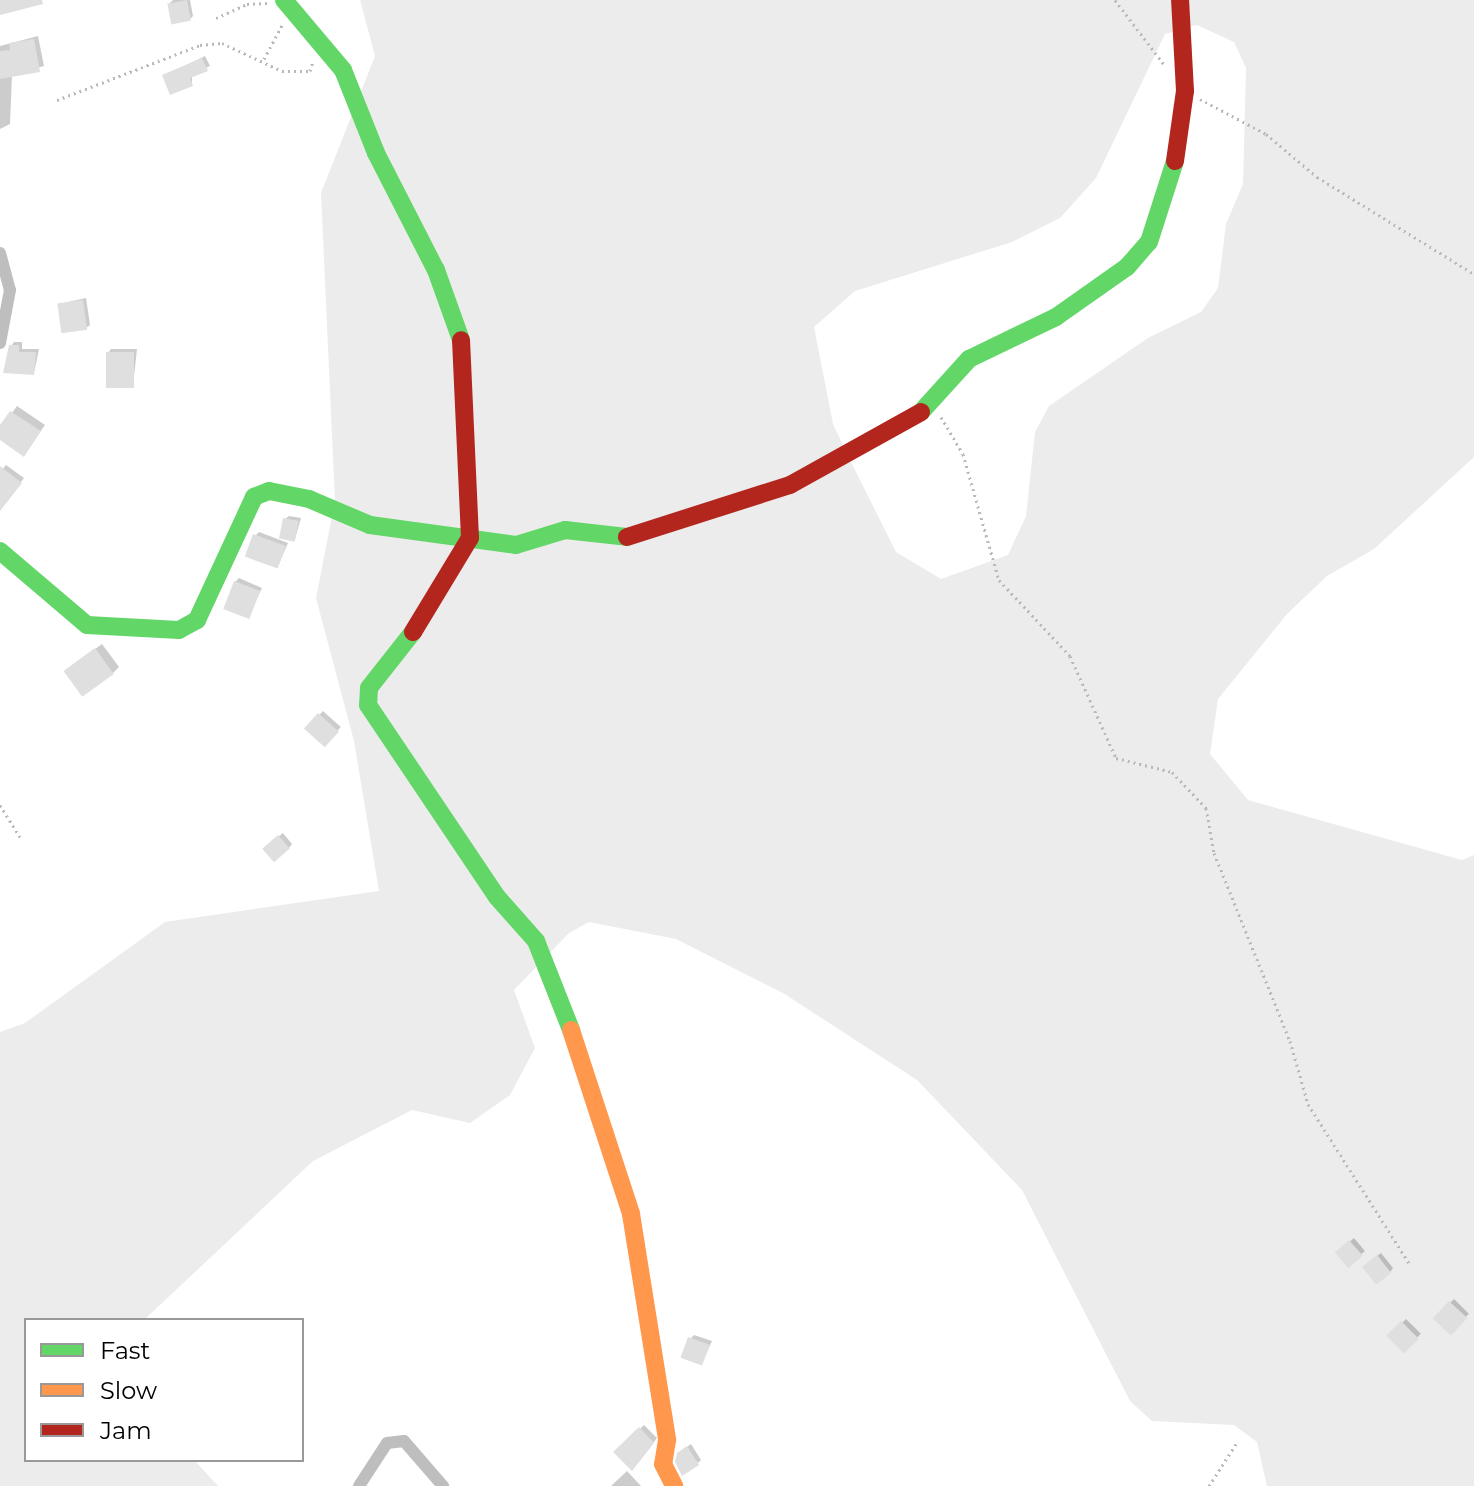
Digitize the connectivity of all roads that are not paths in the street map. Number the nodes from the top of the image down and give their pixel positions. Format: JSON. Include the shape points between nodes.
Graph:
{"nodes":[{"id":1,"x":1180,"y":0,"type":"edge"},
{"id":2,"x":284,"y":7,"type":"edge"},
{"id":3,"x":0,"y":253,"type":"edge"},
{"id":4,"x":3,"y":312,"type":"edge"},
{"id":5,"x":0,"y":343,"type":"edge"},
{"id":6,"x":470,"y":538,"type":"junction"},
{"id":7,"x":0,"y":551,"type":"edge"},
{"id":8,"x":359,"y":1486,"type":"edge"},
{"id":9,"x":443,"y":1486,"type":"edge"},
{"id":10,"x":674,"y":1486,"type":"edge"}],
"edges":[{"from":1,"to":6,"type":"street","via":[[1185,91],[1176,157],[1149,242],[1127,267],[1056,317],[969,359],[933,403],[872,443],[790,485],[645,535],[617,538],[565,530],[516,545]]},
{"from":2,"to":6,"type":"street","via":[[320,39],[343,70],[376,153],[436,270],[461,338]]},
{"from":3,"to":4,"type":"street","via":[[10,290]]},
{"from":4,"to":5,"type":"street"},
{"from":6,"to":7,"type":"street","via":[[370,525],[309,499],[269,491],[254,497],[197,620],[179,630],[87,625]]},
{"from":6,"to":10,"type":"street","via":[[399,656],[369,688],[368,705],[497,897],[536,941],[563,1007],[631,1214],[667,1440],[663,1464]]},
{"from":8,"to":9,"type":"street","via":[[387,1443],[404,1441]]}]}
